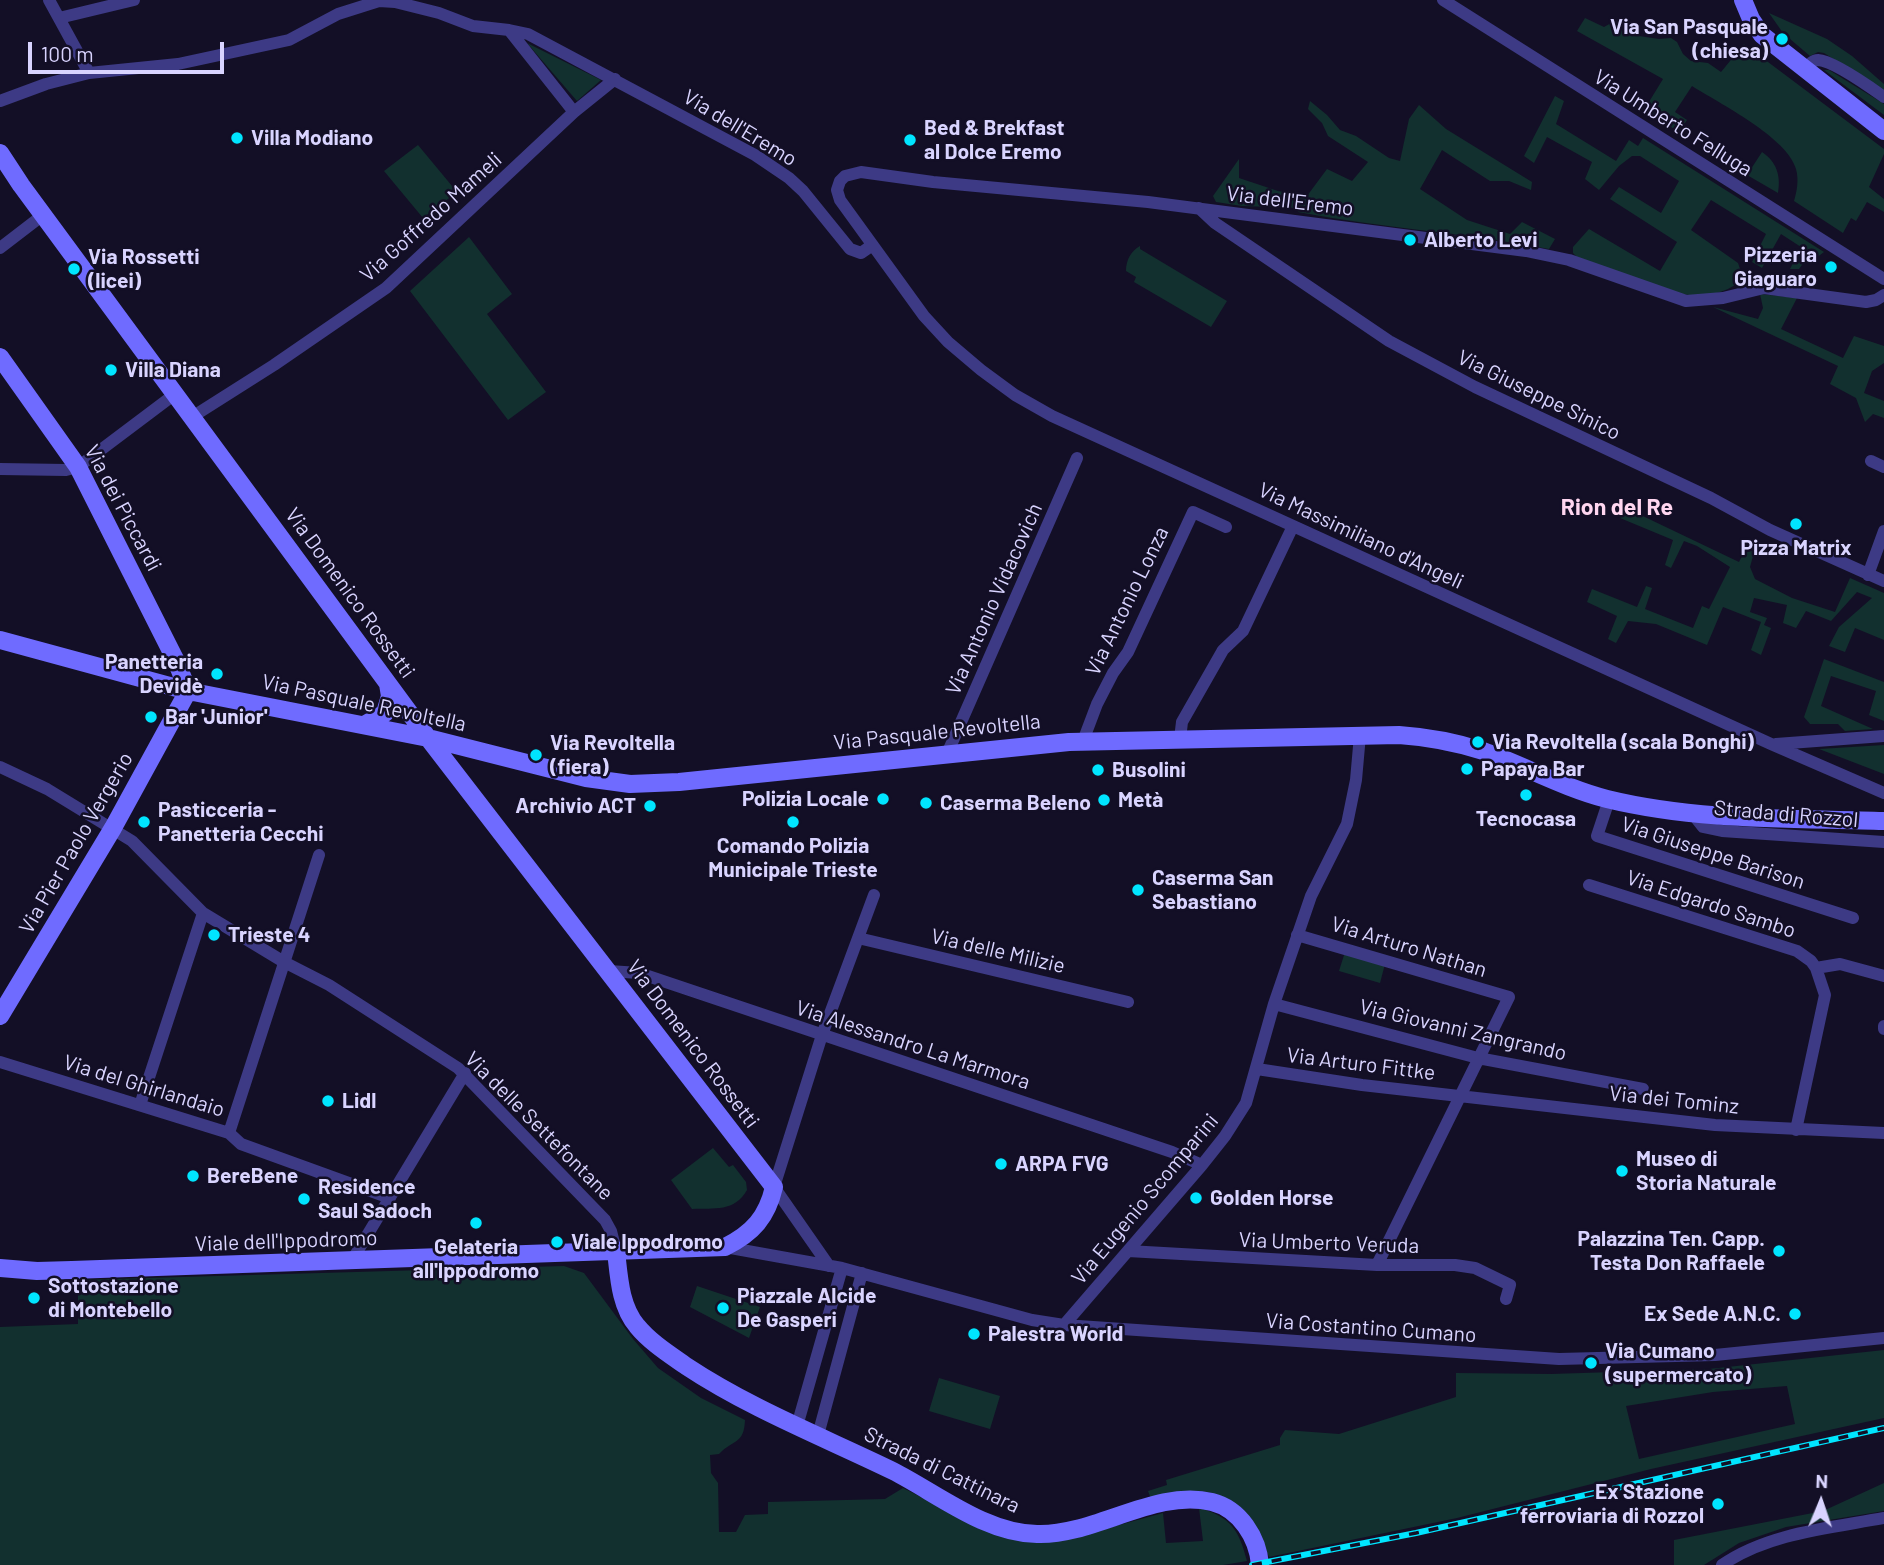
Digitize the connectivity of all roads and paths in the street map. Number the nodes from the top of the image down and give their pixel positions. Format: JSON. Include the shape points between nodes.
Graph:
{"nodes":[{"id":1,"x":49,"y":0,"type":"edge"},
{"id":2,"x":134,"y":0,"type":"edge"},
{"id":3,"x":1443,"y":0,"type":"edge"},
{"id":4,"x":1743,"y":0,"type":"edge"},
{"id":5,"x":417,"y":3,"type":"edge"},
{"id":6,"x":59,"y":18,"type":"junction"},
{"id":7,"x":509,"y":30,"type":"junction"},
{"id":8,"x":1805,"y":70,"type":"junction"},
{"id":9,"x":89,"y":73,"type":"junction"},
{"id":10,"x":615,"y":79,"type":"junction"},
{"id":11,"x":1884,"y":97,"type":"edge"},
{"id":12,"x":0,"y":101,"type":"edge"},
{"id":13,"x":574,"y":112,"type":"junction"},
{"id":14,"x":1884,"y":131,"type":"edge"},
{"id":15,"x":0,"y":153,"type":"edge"},
{"id":16,"x":1199,"y":208,"type":"junction"},
{"id":17,"x":43,"y":215,"type":"junction"},
{"id":18,"x":871,"y":246,"type":"junction"},
{"id":19,"x":0,"y":248,"type":"edge"},
{"id":20,"x":1884,"y":279,"type":"edge"},
{"id":21,"x":1884,"y":295,"type":"edge"},
{"id":22,"x":0,"y":357,"type":"edge"},
{"id":23,"x":175,"y":394,"type":"junction"},
{"id":24,"x":192,"y":417,"type":"junction"},
{"id":25,"x":1077,"y":458,"type":"dead end"},
{"id":26,"x":1871,"y":461,"type":"dead end"},
{"id":27,"x":78,"y":467,"type":"junction"},
{"id":28,"x":1884,"y":467,"type":"edge"},
{"id":29,"x":0,"y":469,"type":"edge"},
{"id":30,"x":1293,"y":526,"type":"junction"},
{"id":31,"x":1226,"y":527,"type":"dead end"},
{"id":32,"x":1884,"y":531,"type":"edge"},
{"id":33,"x":1868,"y":575,"type":"junction"},
{"id":34,"x":1884,"y":581,"type":"edge"},
{"id":35,"x":0,"y":640,"type":"edge"},
{"id":36,"x":388,"y":684,"type":"junction"},
{"id":37,"x":188,"y":691,"type":"junction"},
{"id":38,"x":363,"y":725,"type":"junction"},
{"id":39,"x":1360,"y":735,"type":"junction"},
{"id":40,"x":1884,"y":736,"type":"edge"},
{"id":41,"x":428,"y":738,"type":"junction"},
{"id":42,"x":1180,"y":739,"type":"junction"},
{"id":43,"x":1083,"y":741,"type":"junction"},
{"id":44,"x":1771,"y":744,"type":"junction"},
{"id":45,"x":947,"y":754,"type":"junction"},
{"id":46,"x":0,"y":767,"type":"edge"},
{"id":47,"x":1884,"y":793,"type":"edge"},
{"id":48,"x":1609,"y":800,"type":"junction"},
{"id":49,"x":1692,"y":813,"type":"junction"},
{"id":50,"x":1884,"y":821,"type":"edge"},
{"id":51,"x":113,"y":828,"type":"junction"},
{"id":52,"x":1884,"y":842,"type":"edge"},
{"id":53,"x":319,"y":855,"type":"dead end"},
{"id":54,"x":1589,"y":885,"type":"dead end"},
{"id":55,"x":874,"y":895,"type":"dead end"},
{"id":56,"x":203,"y":913,"type":"junction"},
{"id":57,"x":1853,"y":918,"type":"dead end"},
{"id":58,"x":1297,"y":934,"type":"junction"},
{"id":59,"x":858,"y":938,"type":"junction"},
{"id":60,"x":284,"y":962,"type":"junction"},
{"id":61,"x":1816,"y":968,"type":"junction"},
{"id":62,"x":610,"y":971,"type":"junction"},
{"id":63,"x":1884,"y":976,"type":"edge"},
{"id":64,"x":1128,"y":1002,"type":"dead end"},
{"id":65,"x":1275,"y":1003,"type":"junction"},
{"id":66,"x":0,"y":1016,"type":"edge"},
{"id":67,"x":822,"y":1035,"type":"junction"},
{"id":68,"x":1478,"y":1058,"type":"junction"},
{"id":69,"x":0,"y":1062,"type":"edge"},
{"id":70,"x":1257,"y":1069,"type":"junction"},
{"id":71,"x":465,"y":1073,"type":"junction"},
{"id":72,"x":1643,"y":1089,"type":"dead end"},
{"id":73,"x":1460,"y":1095,"type":"junction"},
{"id":74,"x":139,"y":1105,"type":"junction"},
{"id":75,"x":1796,"y":1130,"type":"junction"},
{"id":76,"x":229,"y":1133,"type":"junction"},
{"id":77,"x":1884,"y":1133,"type":"edge"},
{"id":78,"x":1202,"y":1166,"type":"junction"},
{"id":79,"x":774,"y":1187,"type":"junction"},
{"id":80,"x":390,"y":1198,"type":"junction"},
{"id":81,"x":725,"y":1247,"type":"junction"},
{"id":82,"x":616,"y":1251,"type":"junction"},
{"id":83,"x":1128,"y":1251,"type":"junction"},
{"id":84,"x":351,"y":1262,"type":"junction"},
{"id":85,"x":1377,"y":1265,"type":"junction"},
{"id":86,"x":835,"y":1267,"type":"junction"},
{"id":87,"x":0,"y":1268,"type":"edge"},
{"id":88,"x":862,"y":1273,"type":"junction"},
{"id":89,"x":1506,"y":1299,"type":"dead end"},
{"id":90,"x":1064,"y":1325,"type":"junction"},
{"id":91,"x":1884,"y":1338,"type":"edge"},
{"id":92,"x":797,"y":1426,"type":"junction"},
{"id":93,"x":818,"y":1435,"type":"junction"},
{"id":94,"x":1884,"y":1518,"type":"edge"},
{"id":95,"x":1260,"y":1565,"type":"edge"},
{"id":96,"x":1722,"y":1565,"type":"edge"}],
"edges":[{"from":1,"to":6,"type":"street"},
{"from":2,"to":6,"type":"street"},
{"from":3,"to":20,"type":"street","name":"Via Umberto Felluga"},
{"from":4,"to":8,"type":"main road","via":[[1762,35]]},
{"from":5,"to":7,"type":"street","name":"Via dell'Eremo","via":[[473,26]]},
{"from":5,"to":9,"type":"street","name":"Via dell'Eremo","via":[[379,1],[338,14],[289,40],[178,64]]},
{"from":6,"to":9,"type":"street"},
{"from":7,"to":10,"type":"street","name":"Via dell'Eremo","via":[[528,34]]},
{"from":7,"to":13,"type":"street"},
{"from":8,"to":11,"type":"street","via":[[1820,60]]},
{"from":8,"to":14,"type":"main road"},
{"from":9,"to":12,"type":"street","name":"Via dell'Eremo"},
{"from":10,"to":13,"type":"street","name":"Via Goffredo Mameli"},
{"from":10,"to":18,"type":"street","name":"Via dell'Eremo","via":[[789,178],[850,250],[860,253]]},
{"from":13,"to":24,"type":"street","name":"Via Goffredo Mameli","via":[[386,288]]},
{"from":15,"to":17,"type":"main road","name":"Via Domenico Rossetti"},
{"from":16,"to":18,"type":"street","name":"Via dell'Eremo","via":[[852,173],[840,181],[839,200]]},
{"from":16,"to":21,"type":"street","name":"Via dell'Eremo","via":[[1553,256],[1686,301],[1764,288],[1866,302]]},
{"from":16,"to":33,"type":"street","name":"Via Giuseppe Sinico","via":[[1214,223],[1389,341],[1475,387]]},
{"from":17,"to":19,"type":"street"},
{"from":17,"to":23,"type":"main road","name":"Via Domenico Rossetti"},
{"from":18,"to":30,"type":"street","name":"Via Massimiliano d'Angeli","via":[[948,342],[1015,395]]},
{"from":22,"to":27,"type":"main road","name":"Via dei Piccardi"},
{"from":23,"to":24,"type":"main road","name":"Via Domenico Rossetti"},
{"from":23,"to":27,"type":"street"},
{"from":24,"to":36,"type":"main road","name":"Via Domenico Rossetti"},
{"from":25,"to":45,"type":"street","name":"Via Antonio Vidacovich"},
{"from":26,"to":28,"type":"street"},
{"from":27,"to":29,"type":"street"},
{"from":27,"to":37,"type":"main road","name":"Via dei Piccardi"},
{"from":30,"to":42,"type":"street","via":[[1243,631],[1223,650],[1182,722]]},
{"from":30,"to":44,"type":"street","name":"Via Massimiliano d'Angeli"},
{"from":31,"to":43,"type":"street","name":"Via Antonio Lonza","via":[[1193,512]]},
{"from":32,"to":33,"type":"street"},
{"from":33,"to":34,"type":"street","name":"Via Giuseppe Sinico"},
{"from":35,"to":37,"type":"main road","name":"Via Pasquale Revoltella"},
{"from":36,"to":38,"type":"main road","via":[[388,707]]},
{"from":36,"to":41,"type":"main road","name":"Via Domenico Rossetti"},
{"from":37,"to":38,"type":"main road","name":"Via Pasquale Revoltella"},
{"from":37,"to":51,"type":"main road","name":"Via Pier Paolo Vergerio"},
{"from":38,"to":41,"type":"main road","name":"Via Pasquale Revoltella"},
{"from":39,"to":42,"type":"main road","name":"Via Pasquale Revoltella"},
{"from":39,"to":48,"type":"main road","name":"Via Pasquale Revoltella","via":[[1441,739]]},
{"from":39,"to":58,"type":"street","name":"Via Eugenio Scomparini","via":[[1347,824]]},
{"from":40,"to":44,"type":"street"},
{"from":41,"to":45,"type":"main road","name":"Via Pasquale Revoltella","via":[[586,779],[630,784]]},
{"from":41,"to":62,"type":"main road","name":"Via Domenico Rossetti"},
{"from":42,"to":43,"type":"main road","name":"Via Pasquale Revoltella"},
{"from":43,"to":45,"type":"main road","name":"Via Pasquale Revoltella"},
{"from":44,"to":47,"type":"street","name":"Via Massimiliano d'Angeli"},
{"from":46,"to":51,"type":"street","name":"Via delle Settefontane"},
{"from":48,"to":49,"type":"main road","name":"Via Pasquale Revoltella"},
{"from":48,"to":57,"type":"street","name":"Via Giuseppe Barison","via":[[1597,836]]},
{"from":49,"to":50,"type":"main road","name":"Via Pasquale Revoltella"},
{"from":49,"to":52,"type":"street","name":"Strada di Rozzol","via":[[1703,827],[1721,831]]},
{"from":51,"to":56,"type":"street","name":"Via delle Settefontane","via":[[147,854]]},
{"from":51,"to":66,"type":"main road","name":"Via Pier Paolo Vergerio"},
{"from":53,"to":60,"type":"street"},
{"from":54,"to":61,"type":"street","name":"Via Edgardo Sambo","via":[[1797,951]]},
{"from":55,"to":59,"type":"street"},
{"from":56,"to":60,"type":"street","name":"Via delle Settefontane"},
{"from":56,"to":74,"type":"street"},
{"from":58,"to":65,"type":"street","name":"Via Eugenio Scomparini"},
{"from":58,"to":68,"type":"street","name":"Via Arturo Nathan","via":[[1509,997]]},
{"from":59,"to":64,"type":"street","name":"Via delle Milizie"},
{"from":59,"to":67,"type":"street"},
{"from":60,"to":71,"type":"street","name":"Via delle Settefontane","via":[[329,985]]},
{"from":60,"to":76,"type":"street"},
{"from":61,"to":63,"type":"street","via":[[1840,964]]},
{"from":61,"to":75,"type":"street","via":[[1825,995]]},
{"from":62,"to":67,"type":"street","name":"Via Alessandro La Marmora","via":[[639,974]]},
{"from":62,"to":79,"type":"main road","name":"Via Domenico Rossetti"},
{"from":65,"to":68,"type":"street","name":"Via Giovanni Zangrando"},
{"from":65,"to":70,"type":"street","name":"Via Eugenio Scomparini"},
{"from":67,"to":78,"type":"street","name":"Via Alessandro La Marmora"},
{"from":67,"to":79,"type":"street"},
{"from":68,"to":72,"type":"street","name":"Via Giovanni Zangrando"},
{"from":68,"to":73,"type":"street"},
{"from":69,"to":74,"type":"street","name":"Via del Ghirlandaio"},
{"from":70,"to":73,"type":"street","name":"Via Arturo Fittke"},
{"from":70,"to":78,"type":"street","name":"Via Eugenio Scomparini","via":[[1246,1103]]},
{"from":71,"to":80,"type":"street"},
{"from":71,"to":82,"type":"street","name":"Via delle Settefontane","via":[[605,1220]]},
{"from":73,"to":75,"type":"street","name":"Via dei Tominz","via":[[1703,1124]]},
{"from":73,"to":85,"type":"street"},
{"from":74,"to":76,"type":"street","name":"Via del Ghirlandaio"},
{"from":75,"to":77,"type":"street","name":"Via dei Tominz"},
{"from":76,"to":80,"type":"street","name":"Via del Ghirlandaio","via":[[241,1144]]},
{"from":78,"to":83,"type":"street","name":"Via Eugenio Scomparini"},
{"from":79,"to":81,"type":"main road","via":[[760,1222]]},
{"from":79,"to":86,"type":"street"},
{"from":80,"to":84,"type":"street"},
{"from":81,"to":82,"type":"main road"},
{"from":81,"to":86,"type":"street"},
{"from":82,"to":84,"type":"main road","name":"Viale dell'Ippodromo"},
{"from":82,"to":92,"type":"main road","via":[[629,1315],[651,1341],[742,1401]]},
{"from":83,"to":85,"type":"street","name":"Via Umberto Veruda"},
{"from":83,"to":90,"type":"street","name":"Via Eugenio Scomparini"},
{"from":84,"to":87,"type":"main road","name":"Viale dell'Ippodromo","via":[[37,1271]]},
{"from":85,"to":89,"type":"street","name":"Via Umberto Veruda","via":[[1475,1268],[1510,1285]]},
{"from":86,"to":88,"type":"street"},
{"from":86,"to":92,"type":"street"},
{"from":88,"to":90,"type":"street","name":"Via Costantino Cumano"},
{"from":88,"to":93,"type":"street"},
{"from":90,"to":91,"type":"street","name":"Via Costantino Cumano","via":[[1559,1359],[1715,1355]]},
{"from":92,"to":93,"type":"main road"},
{"from":93,"to":95,"type":"main road","name":"Strada di Cattinara","via":[[964,1510],[1016,1531],[1055,1534],[1167,1502],[1214,1502],[1248,1528]]},
{"from":94,"to":96,"type":"street","via":[[1763,1543]]}]}
